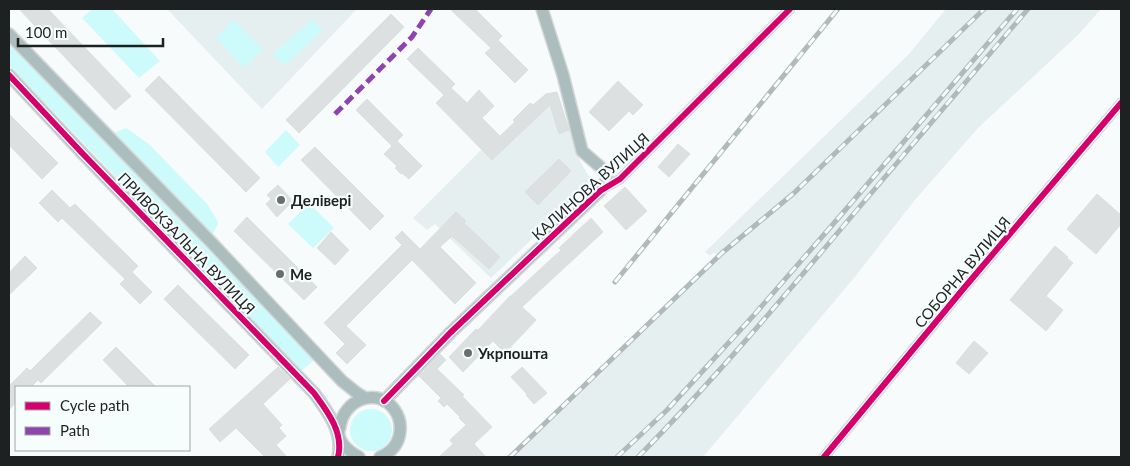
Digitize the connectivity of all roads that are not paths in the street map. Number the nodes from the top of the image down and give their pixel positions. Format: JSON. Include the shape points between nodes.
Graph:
{"nodes":[{"id":1,"x":542,"y":9,"type":"edge"},
{"id":2,"x":790,"y":9,"type":"edge"},
{"id":3,"x":9,"y":34,"type":"edge"},
{"id":4,"x":9,"y":75,"type":"edge"},
{"id":5,"x":1121,"y":103,"type":"edge"},
{"id":6,"x":600,"y":191,"type":"junction"},
{"id":7,"x":365,"y":398,"type":"junction"},
{"id":8,"x":384,"y":401,"type":"junction"},
{"id":9,"x":338,"y":435,"type":"junction"},
{"id":10,"x":338,"y":457,"type":"edge"},
{"id":11,"x":359,"y":457,"type":"edge"},
{"id":12,"x":380,"y":457,"type":"edge"},
{"id":13,"x":824,"y":457,"type":"edge"}],
"edges":[{"from":1,"to":6,"type":"street","via":[[582,151],[606,172],[607,180]]},
{"from":2,"to":6,"type":"street","name":"КАЛИНОВА ВУЛИЦЯ","via":[[620,179]]},
{"from":3,"to":7,"type":"street","name":"ПРИВОКЗАЛЬНА ВУЛИЦЯ","via":[[342,381]]},
{"from":4,"to":9,"type":"street","name":"ПРИВОКЗАЛЬНА ВУЛИЦЯ","via":[[307,386],[326,409]]},
{"from":5,"to":13,"type":"street","name":"СОБОРНА ВУЛИЦЯ"},
{"from":6,"to":8,"type":"street","name":"КАЛИНОВА ВУЛИЦЯ","via":[[450,333]]},
{"from":7,"to":8,"type":"street"},
{"from":7,"to":9,"type":"street","via":[[352,404],[343,414]]},
{"from":8,"to":12,"type":"street","via":[[392,407],[401,426],[395,447]]},
{"from":9,"to":10,"type":"street"},
{"from":9,"to":11,"type":"street","via":[[344,446]]}]}
